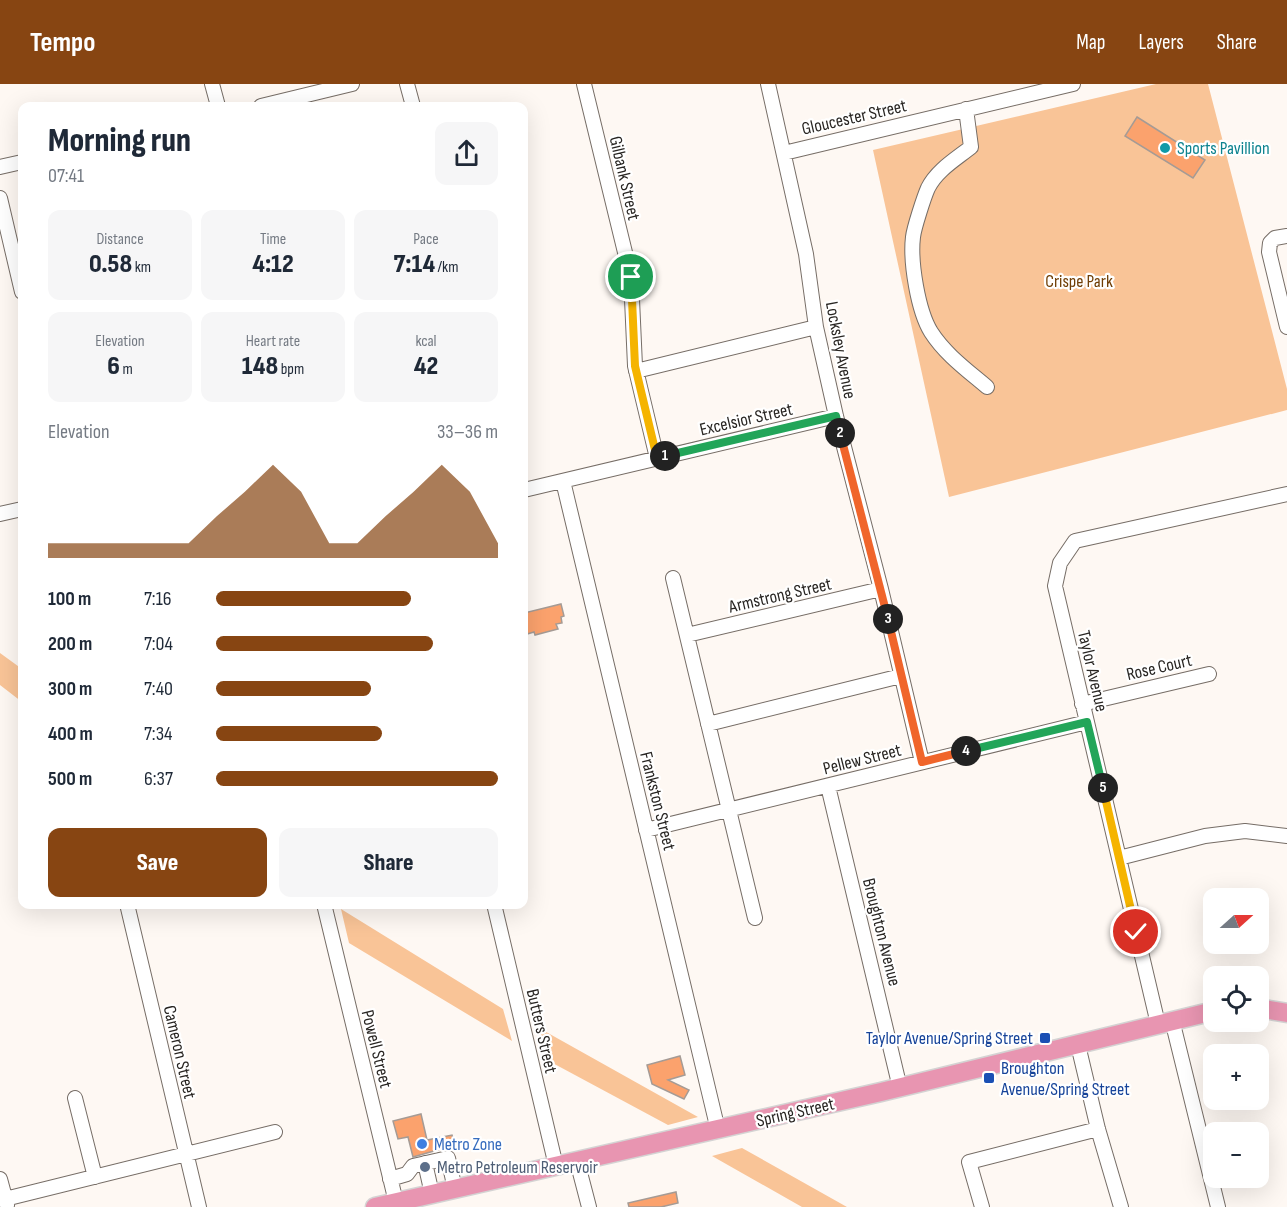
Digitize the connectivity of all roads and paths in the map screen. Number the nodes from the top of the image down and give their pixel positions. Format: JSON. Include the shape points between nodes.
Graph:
{"nodes":[{"id":1,"x":212,"y":84,"type":"edge"},
{"id":2,"x":352,"y":84,"type":"edge"},
{"id":3,"x":407,"y":84,"type":"edge"},
{"id":4,"x":584,"y":84,"type":"edge"},
{"id":5,"x":768,"y":84,"type":"edge"},
{"id":6,"x":1073,"y":84,"type":"edge"},
{"id":7,"x":217,"y":102,"type":"edge"},
{"id":8,"x":292,"y":102,"type":"edge"},
{"id":9,"x":412,"y":102,"type":"edge"},
{"id":10,"x":966,"y":110,"type":"junction"},
{"id":11,"x":784,"y":153,"type":"junction"},
{"id":12,"x":18,"y":163,"type":"edge"},
{"id":13,"x":0,"y":167,"type":"edge"},
{"id":14,"x":0,"y":198,"type":"edge"},
{"id":15,"x":1287,"y":236,"type":"edge"},
{"id":16,"x":18,"y":275,"type":"edge"},
{"id":17,"x":816,"y":327,"type":"junction"},
{"id":18,"x":1287,"y":327,"type":"edge"},
{"id":19,"x":636,"y":371,"type":"junction"},
{"id":20,"x":987,"y":387,"type":"dead end"},
{"id":21,"x":836,"y":416,"type":"junction"},
{"id":22,"x":657,"y":458,"type":"junction"},
{"id":23,"x":562,"y":481,"type":"junction"},
{"id":24,"x":528,"y":489,"type":"edge"},
{"id":25,"x":1287,"y":494,"type":"edge"},
{"id":26,"x":18,"y":510,"type":"edge"},
{"id":27,"x":0,"y":514,"type":"edge"},
{"id":28,"x":673,"y":578,"type":"dead end"},
{"id":29,"x":881,"y":589,"type":"junction"},
{"id":30,"x":687,"y":635,"type":"junction"},
{"id":31,"x":1209,"y":674,"type":"dead end"},
{"id":32,"x":901,"y":676,"type":"junction"},
{"id":33,"x":1082,"y":704,"type":"junction"},
{"id":34,"x":1087,"y":722,"type":"junction"},
{"id":35,"x":708,"y":724,"type":"junction"},
{"id":36,"x":922,"y":762,"type":"junction"},
{"id":37,"x":828,"y":786,"type":"junction"},
{"id":38,"x":729,"y":811,"type":"junction"},
{"id":39,"x":646,"y":830,"type":"junction"},
{"id":40,"x":1287,"y":836,"type":"edge"},
{"id":41,"x":1119,"y":858,"type":"junction"},
{"id":42,"x":128,"y":909,"type":"edge"},
{"id":43,"x":325,"y":909,"type":"edge"},
{"id":44,"x":495,"y":909,"type":"edge"},
{"id":45,"x":755,"y":918,"type":"dead end"},
{"id":46,"x":1269,"y":1010,"type":"edge"},
{"id":47,"x":1203,"y":1013,"type":"edge"},
{"id":48,"x":1287,"y":1013,"type":"edge"},
{"id":49,"x":1165,"y":1022,"type":"junction"},
{"id":50,"x":1078,"y":1045,"type":"junction"},
{"id":51,"x":900,"y":1088,"type":"junction"},
{"id":52,"x":75,"y":1098,"type":"dead end"},
{"id":53,"x":1098,"y":1129,"type":"junction"},
{"id":54,"x":718,"y":1130,"type":"junction"},
{"id":55,"x":275,"y":1132,"type":"dead end"},
{"id":56,"x":186,"y":1153,"type":"junction"},
{"id":57,"x":577,"y":1161,"type":"junction"},
{"id":58,"x":425,"y":1163,"type":"junction"},
{"id":59,"x":556,"y":1166,"type":"junction"},
{"id":60,"x":95,"y":1177,"type":"junction"},
{"id":61,"x":0,"y":1179,"type":"edge"},
{"id":62,"x":390,"y":1179,"type":"junction"},
{"id":63,"x":455,"y":1189,"type":"junction"},
{"id":64,"x":432,"y":1194,"type":"junction"},
{"id":65,"x":6,"y":1203,"type":"edge"},
{"id":66,"x":407,"y":1203,"type":"edge"},
{"id":67,"x":199,"y":1207,"type":"edge"},
{"id":68,"x":375,"y":1207,"type":"edge"},
{"id":69,"x":589,"y":1207,"type":"edge"},
{"id":70,"x":982,"y":1207,"type":"edge"},
{"id":71,"x":1120,"y":1207,"type":"edge"},
{"id":72,"x":1218,"y":1207,"type":"edge"}],
"edges":[{"from":1,"to":7,"type":"street"},
{"from":2,"to":8,"type":"street","via":[[322,98]]},
{"from":3,"to":9,"type":"street"},
{"from":4,"to":19,"type":"street","name":"Gilbank Street","via":[[631,277]]},
{"from":5,"to":11,"type":"street","name":"Locksley Avenue"},
{"from":6,"to":10,"type":"street","name":"Gloucester Street"},
{"from":10,"to":11,"type":"street","name":"Gloucester Street"},
{"from":10,"to":20,"type":"street","via":[[971,147],[946,165],[928,188],[913,237],[915,270],[918,304],[930,331],[949,355]]},
{"from":11,"to":17,"type":"street","name":"Locksley Avenue","via":[[806,254]]},
{"from":12,"to":13,"type":"street"},
{"from":14,"to":16,"type":"street"},
{"from":15,"to":18,"type":"street","via":[[1275,238],[1269,252]]},
{"from":17,"to":19,"type":"street"},
{"from":17,"to":21,"type":"street","name":"Locksley Avenue"},
{"from":19,"to":22,"type":"street","name":"Gilbank Street"},
{"from":21,"to":22,"type":"street","name":"Excelsior Street"},
{"from":21,"to":29,"type":"street","name":"Locksley Avenue"},
{"from":22,"to":23,"type":"street","name":"Excelsior Street"},
{"from":23,"to":24,"type":"street","name":"Excelsior Street"},
{"from":23,"to":39,"type":"street","name":"Frankston Street"},
{"from":25,"to":33,"type":"street","name":"Taylor Avenue","via":[[1075,541],[1060,563],[1055,586]]},
{"from":26,"to":27,"type":"street"},
{"from":28,"to":30,"type":"street"},
{"from":29,"to":30,"type":"street","name":"Armstrong Street"},
{"from":29,"to":32,"type":"street","name":"Locksley Avenue"},
{"from":30,"to":35,"type":"street"},
{"from":31,"to":33,"type":"street","name":"Rose Court"},
{"from":32,"to":35,"type":"street"},
{"from":32,"to":36,"type":"street","name":"Locksley Avenue"},
{"from":33,"to":34,"type":"street","name":"Taylor Avenue"},
{"from":34,"to":36,"type":"street","name":"Pellew Street"},
{"from":34,"to":41,"type":"street","name":"Taylor Avenue"},
{"from":35,"to":38,"type":"street"},
{"from":36,"to":37,"type":"street","name":"Pellew Street"},
{"from":37,"to":38,"type":"street","name":"Pellew Street"},
{"from":37,"to":51,"type":"street","name":"Broughton Avenue"},
{"from":38,"to":39,"type":"street","name":"Pellew Street"},
{"from":38,"to":45,"type":"street"},
{"from":39,"to":54,"type":"street","name":"Frankston Street"},
{"from":40,"to":41,"type":"street","via":[[1245,831],[1205,836]]},
{"from":41,"to":49,"type":"street","name":"Taylor Avenue"},
{"from":42,"to":56,"type":"street","name":"Cameron Street"},
{"from":43,"to":62,"type":"street","name":"Powell Street"},
{"from":44,"to":59,"type":"street","name":"Butters Street"},
{"from":46,"to":48,"type":"main road"},
{"from":47,"to":49,"type":"main road","name":"Spring Street"},
{"from":49,"to":50,"type":"main road","name":"Spring Street"},
{"from":49,"to":72,"type":"street","name":"Taylor Avenue"},
{"from":50,"to":51,"type":"main road","name":"Spring Street"},
{"from":50,"to":53,"type":"street"},
{"from":51,"to":54,"type":"main road","name":"Spring Street"},
{"from":52,"to":60,"type":"street"},
{"from":53,"to":70,"type":"street","via":[[969,1162]]},
{"from":53,"to":71,"type":"street"},
{"from":54,"to":57,"type":"main road","name":"Spring Street"},
{"from":55,"to":56,"type":"street"},
{"from":56,"to":60,"type":"street"},
{"from":56,"to":67,"type":"street","name":"Cameron Street"},
{"from":57,"to":59,"type":"main road","name":"Spring Street"},
{"from":57,"to":69,"type":"street"},
{"from":58,"to":62,"type":"street","via":[[411,1167],[404,1176]]},
{"from":58,"to":63,"type":"street","via":[[448,1158]]},
{"from":58,"to":64,"type":"street"},
{"from":59,"to":63,"type":"main road","name":"Spring Street"},
{"from":60,"to":65,"type":"street"},
{"from":61,"to":65,"type":"street"},
{"from":62,"to":66,"type":"street","name":"Powell Street"},
{"from":63,"to":64,"type":"main road","name":"Spring Street"},
{"from":64,"to":66,"type":"main road","name":"Spring Street"},
{"from":66,"to":68,"type":"main road","name":"Spring Street"}]}
